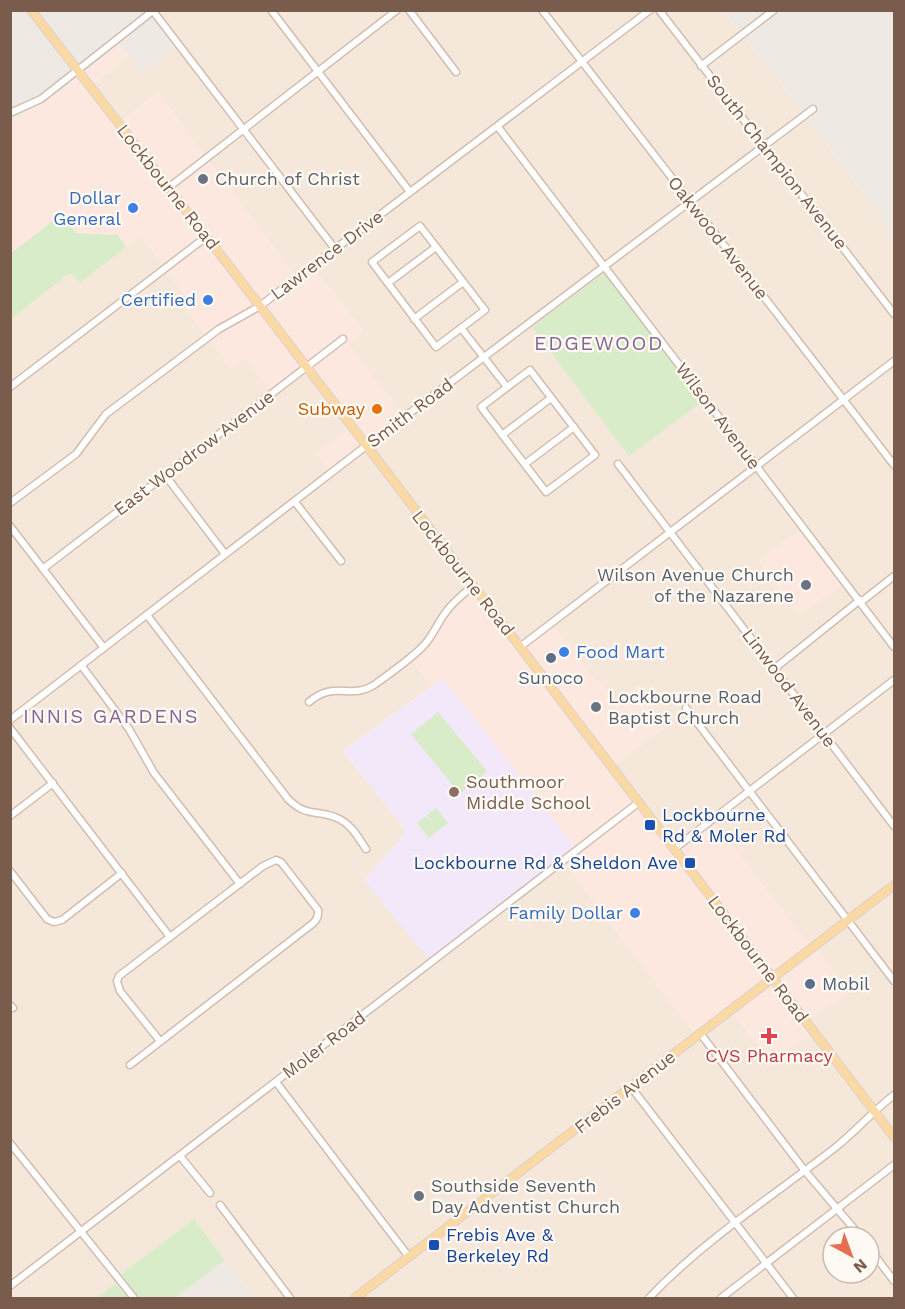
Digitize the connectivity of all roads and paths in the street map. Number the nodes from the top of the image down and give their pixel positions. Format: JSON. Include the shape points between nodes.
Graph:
{"nodes":[{"id":1,"x":31,"y":10,"type":"edge"},
{"id":2,"x":271,"y":10,"type":"edge"},
{"id":3,"x":397,"y":10,"type":"edge"},
{"id":4,"x":409,"y":10,"type":"edge"},
{"id":5,"x":542,"y":10,"type":"edge"},
{"id":6,"x":650,"y":10,"type":"edge"},
{"id":7,"x":658,"y":10,"type":"edge"},
{"id":8,"x":774,"y":10,"type":"edge"},
{"id":9,"x":154,"y":11,"type":"edge"},
{"id":10,"x":582,"y":63,"type":"junction"},
{"id":11,"x":701,"y":66,"type":"junction"},
{"id":12,"x":77,"y":71,"type":"junction"},
{"id":13,"x":318,"y":72,"type":"junction"},
{"id":14,"x":456,"y":72,"type":"dead end"},
{"id":15,"x":813,"y":109,"type":"dead end"},
{"id":16,"x":10,"y":113,"type":"edge"},
{"id":17,"x":498,"y":127,"type":"junction"},
{"id":18,"x":243,"y":129,"type":"junction"},
{"id":19,"x":764,"y":145,"type":"junction"},
{"id":20,"x":168,"y":188,"type":"junction"},
{"id":21,"x":410,"y":192,"type":"junction"},
{"id":22,"x":690,"y":202,"type":"junction"},
{"id":23,"x":206,"y":237,"type":"junction"},
{"id":24,"x":436,"y":247,"type":"junction"},
{"id":25,"x":335,"y":249,"type":"junction"},
{"id":26,"x":604,"y":266,"type":"junction"},
{"id":27,"x":463,"y":282,"type":"junction"},
{"id":28,"x":388,"y":283,"type":"junction"},
{"id":29,"x":260,"y":306,"type":"junction"},
{"id":30,"x":894,"y":314,"type":"edge"},
{"id":31,"x":414,"y":319,"type":"junction"},
{"id":32,"x":461,"y":328,"type":"junction"},
{"id":33,"x":343,"y":339,"type":"dead end"},
{"id":34,"x":484,"y":358,"type":"junction"},
{"id":35,"x":894,"y":361,"type":"edge"},
{"id":36,"x":306,"y":367,"type":"junction"},
{"id":37,"x":10,"y":387,"type":"edge"},
{"id":38,"x":507,"y":387,"type":"junction"},
{"id":39,"x":551,"y":398,"type":"junction"},
{"id":40,"x":844,"y":399,"type":"junction"},
{"id":41,"x":574,"y":427,"type":"junction"},
{"id":42,"x":502,"y":435,"type":"junction"},
{"id":43,"x":366,"y":446,"type":"junction"},
{"id":44,"x":525,"y":464,"type":"junction"},
{"id":45,"x":618,"y":464,"type":"dead end"},
{"id":46,"x":894,"y":465,"type":"edge"},
{"id":47,"x":757,"y":466,"type":"junction"},
{"id":48,"x":165,"y":475,"type":"junction"},
{"id":49,"x":295,"y":502,"type":"junction"},
{"id":50,"x":10,"y":503,"type":"edge"},
{"id":51,"x":10,"y":526,"type":"edge"},
{"id":52,"x":670,"y":532,"type":"junction"},
{"id":53,"x":225,"y":554,"type":"junction"},
{"id":54,"x":341,"y":561,"type":"dead end"},
{"id":55,"x":44,"y":568,"type":"junction"},
{"id":56,"x":894,"y":576,"type":"edge"},
{"id":57,"x":472,"y":586,"type":"junction"},
{"id":58,"x":860,"y":601,"type":"junction"},
{"id":59,"x":147,"y":615,"type":"junction"},
{"id":60,"x":520,"y":647,"type":"junction"},
{"id":61,"x":894,"y":647,"type":"edge"},
{"id":62,"x":104,"y":648,"type":"junction"},
{"id":63,"x":81,"y":665,"type":"junction"},
{"id":64,"x":774,"y":669,"type":"junction"},
{"id":65,"x":894,"y":680,"type":"edge"},
{"id":66,"x":309,"y":702,"type":"dead end"},
{"id":67,"x":686,"y":708,"type":"dead end"},
{"id":68,"x":10,"y":720,"type":"edge"},
{"id":69,"x":10,"y":728,"type":"edge"},
{"id":70,"x":824,"y":734,"type":"junction"},
{"id":71,"x":53,"y":783,"type":"junction"},
{"id":72,"x":749,"y":791,"type":"junction"},
{"id":73,"x":638,"y":803,"type":"junction"},
{"id":74,"x":10,"y":816,"type":"edge"},
{"id":75,"x":894,"y":826,"type":"edge"},
{"id":76,"x":366,"y":849,"type":"dead end"},
{"id":77,"x":674,"y":849,"type":"junction"},
{"id":78,"x":10,"y":871,"type":"edge"},
{"id":79,"x":122,"y":873,"type":"junction"},
{"id":80,"x":240,"y":884,"type":"junction"},
{"id":81,"x":894,"y":885,"type":"edge"},
{"id":82,"x":848,"y":920,"type":"junction"},
{"id":83,"x":170,"y":937,"type":"junction"},
{"id":84,"x":773,"y":978,"type":"junction"},
{"id":85,"x":894,"y":981,"type":"edge"},
{"id":86,"x":700,"y":1033,"type":"junction"},
{"id":87,"x":160,"y":1041,"type":"junction"},
{"id":88,"x":130,"y":1065,"type":"dead end"},
{"id":89,"x":276,"y":1082,"type":"junction"},
{"id":90,"x":631,"y":1087,"type":"junction"},
{"id":91,"x":894,"y":1095,"type":"edge"},
{"id":92,"x":875,"y":1111,"type":"junction"},
{"id":93,"x":894,"y":1137,"type":"edge"},
{"id":94,"x":10,"y":1143,"type":"edge"},
{"id":95,"x":180,"y":1156,"type":"junction"},
{"id":96,"x":894,"y":1165,"type":"edge"},
{"id":97,"x":805,"y":1171,"type":"junction"},
{"id":98,"x":210,"y":1193,"type":"dead end"},
{"id":99,"x":220,"y":1205,"type":"dead end"},
{"id":100,"x":838,"y":1209,"type":"junction"},
{"id":101,"x":736,"y":1223,"type":"junction"},
{"id":102,"x":851,"y":1225,"type":"edge"},
{"id":103,"x":80,"y":1232,"type":"junction"},
{"id":104,"x":409,"y":1257,"type":"junction"},
{"id":105,"x":767,"y":1264,"type":"junction"},
{"id":106,"x":881,"y":1264,"type":"edge"},
{"id":107,"x":894,"y":1281,"type":"edge"},
{"id":108,"x":10,"y":1286,"type":"edge"},
{"id":109,"x":134,"y":1299,"type":"edge"},
{"id":110,"x":290,"y":1299,"type":"edge"},
{"id":111,"x":355,"y":1299,"type":"edge"},
{"id":112,"x":650,"y":1299,"type":"edge"},
{"id":113,"x":721,"y":1299,"type":"edge"},
{"id":114,"x":793,"y":1299,"type":"edge"}],
"edges":[{"from":1,"to":12,"type":"main road","name":"Lockbourne Road"},
{"from":2,"to":13,"type":"street"},
{"from":3,"to":13,"type":"street"},
{"from":4,"to":14,"type":"street"},
{"from":5,"to":10,"type":"street","name":"Oakwood Avenue"},
{"from":6,"to":10,"type":"street","name":"Lawrence Drive"},
{"from":7,"to":11,"type":"street","name":"South Champion Avenue"},
{"from":8,"to":11,"type":"street"},
{"from":9,"to":12,"type":"street"},
{"from":9,"to":18,"type":"street"},
{"from":10,"to":17,"type":"street","name":"Lawrence Drive"},
{"from":10,"to":22,"type":"street","name":"Oakwood Avenue"},
{"from":11,"to":19,"type":"street","name":"South Champion Avenue"},
{"from":12,"to":16,"type":"street","via":[[41,99]]},
{"from":12,"to":20,"type":"main road","name":"Lockbourne Road"},
{"from":13,"to":18,"type":"street"},
{"from":13,"to":21,"type":"street"},
{"from":15,"to":19,"type":"street","name":"Smith Road"},
{"from":17,"to":21,"type":"street","name":"Lawrence Drive"},
{"from":17,"to":26,"type":"street","name":"Wilson Avenue"},
{"from":18,"to":20,"type":"street"},
{"from":18,"to":25,"type":"street"},
{"from":19,"to":22,"type":"street","name":"Smith Road"},
{"from":19,"to":30,"type":"street","name":"South Champion Avenue"},
{"from":20,"to":23,"type":"main road","name":"Lockbourne Road"},
{"from":21,"to":25,"type":"street","name":"Lawrence Drive"},
{"from":22,"to":26,"type":"street","name":"Smith Road"},
{"from":22,"to":40,"type":"street","name":"Oakwood Avenue"},
{"from":23,"to":29,"type":"main road","name":"Lockbourne Road"},
{"from":23,"to":37,"type":"street"},
{"from":24,"to":27,"type":"street"},
{"from":24,"to":28,"type":"street"},
{"from":24,"to":28,"type":"street","via":[[420,226],[372,262]]},
{"from":25,"to":29,"type":"street","name":"Lawrence Drive"},
{"from":26,"to":34,"type":"street","name":"Smith Road"},
{"from":26,"to":47,"type":"street","name":"Wilson Avenue"},
{"from":27,"to":31,"type":"street"},
{"from":27,"to":32,"type":"street","via":[[485,310]]},
{"from":28,"to":31,"type":"street"},
{"from":29,"to":36,"type":"main road","name":"Lockbourne Road"},
{"from":29,"to":50,"type":"street","name":"Lawrence Drive","via":[[219,329],[106,414],[76,454]]},
{"from":31,"to":32,"type":"street","via":[[436,347]]},
{"from":32,"to":34,"type":"street"},
{"from":33,"to":36,"type":"street","name":"East Woodrow Avenue"},
{"from":34,"to":38,"type":"street"},
{"from":34,"to":43,"type":"street","name":"Smith Road"},
{"from":35,"to":40,"type":"street"},
{"from":36,"to":43,"type":"main road","name":"Lockbourne Road"},
{"from":36,"to":48,"type":"street","name":"East Woodrow Avenue"},
{"from":38,"to":39,"type":"street","via":[[530,370]]},
{"from":38,"to":42,"type":"street","via":[[481,407]]},
{"from":39,"to":41,"type":"street"},
{"from":39,"to":42,"type":"street"},
{"from":40,"to":46,"type":"street","name":"Oakwood Avenue"},
{"from":40,"to":47,"type":"street"},
{"from":41,"to":44,"type":"street"},
{"from":41,"to":44,"type":"street","via":[[595,455],[546,492]]},
{"from":42,"to":44,"type":"street"},
{"from":43,"to":49,"type":"street","name":"Smith Road"},
{"from":43,"to":57,"type":"main road","name":"Lockbourne Road"},
{"from":45,"to":52,"type":"street","name":"Linwood Avenue"},
{"from":47,"to":52,"type":"street"},
{"from":47,"to":58,"type":"street","name":"Wilson Avenue"},
{"from":48,"to":53,"type":"street"},
{"from":48,"to":55,"type":"street","name":"East Woodrow Avenue"},
{"from":49,"to":53,"type":"street","name":"Smith Road"},
{"from":49,"to":54,"type":"street"},
{"from":51,"to":55,"type":"street"},
{"from":52,"to":60,"type":"street"},
{"from":52,"to":64,"type":"street","name":"Linwood Avenue"},
{"from":53,"to":59,"type":"street","name":"Smith Road"},
{"from":55,"to":62,"type":"street"},
{"from":56,"to":58,"type":"street"},
{"from":57,"to":60,"type":"main road","name":"Lockbourne Road"},
{"from":57,"to":66,"type":"street","via":[[445,613],[421,648],[374,685],[358,692],[326,691]]},
{"from":58,"to":61,"type":"street","name":"Wilson Avenue"},
{"from":58,"to":64,"type":"street"},
{"from":59,"to":62,"type":"street","name":"Smith Road"},
{"from":59,"to":76,"type":"street","via":[[288,799],[303,810],[338,818]]},
{"from":60,"to":73,"type":"main road","name":"Lockbourne Road"},
{"from":62,"to":63,"type":"street","name":"Smith Road"},
{"from":63,"to":68,"type":"street","name":"Smith Road"},
{"from":63,"to":80,"type":"street","via":[[129,729],[154,773]]},
{"from":64,"to":70,"type":"street","name":"Linwood Avenue"},
{"from":65,"to":70,"type":"street"},
{"from":67,"to":72,"type":"street"},
{"from":69,"to":71,"type":"street"},
{"from":70,"to":72,"type":"street"},
{"from":70,"to":75,"type":"street","name":"Linwood Avenue"},
{"from":71,"to":74,"type":"street"},
{"from":71,"to":79,"type":"street"},
{"from":72,"to":77,"type":"street"},
{"from":72,"to":82,"type":"street"},
{"from":73,"to":77,"type":"main road","name":"Lockbourne Road"},
{"from":73,"to":89,"type":"street","name":"Moler Road"},
{"from":77,"to":84,"type":"main road","name":"Lockbourne Road"},
{"from":78,"to":79,"type":"street","via":[[47,919],[54,922],[62,920]]},
{"from":79,"to":83,"type":"street"},
{"from":80,"to":83,"type":"street"},
{"from":80,"to":87,"type":"street","via":[[269,861],[276,860],[287,868],[314,904],[318,918]]},
{"from":81,"to":82,"type":"main road","name":"Frebis Avenue"},
{"from":82,"to":84,"type":"main road","name":"Frebis Avenue"},
{"from":82,"to":85,"type":"street"},
{"from":83,"to":87,"type":"street","via":[[117,981],[120,991]]},
{"from":84,"to":86,"type":"main road","name":"Frebis Avenue"},
{"from":84,"to":92,"type":"main road","name":"Lockbourne Road"},
{"from":86,"to":90,"type":"main road","name":"Frebis Avenue"},
{"from":86,"to":97,"type":"street"},
{"from":87,"to":88,"type":"street"},
{"from":89,"to":95,"type":"street","name":"Moler Road"},
{"from":89,"to":104,"type":"street"},
{"from":90,"to":101,"type":"street"},
{"from":90,"to":104,"type":"main road","name":"Frebis Avenue"},
{"from":91,"to":92,"type":"street"},
{"from":92,"to":93,"type":"main road","name":"Lockbourne Road"},
{"from":92,"to":97,"type":"street"},
{"from":94,"to":103,"type":"street"},
{"from":95,"to":98,"type":"street"},
{"from":95,"to":103,"type":"street","name":"Moler Road"},
{"from":96,"to":100,"type":"street"},
{"from":97,"to":100,"type":"street"},
{"from":97,"to":101,"type":"street"},
{"from":99,"to":110,"type":"street"},
{"from":100,"to":102,"type":"street"},
{"from":100,"to":105,"type":"street"},
{"from":101,"to":105,"type":"street"},
{"from":101,"to":112,"type":"street"},
{"from":103,"to":108,"type":"street","name":"Moler Road"},
{"from":103,"to":109,"type":"street"},
{"from":104,"to":111,"type":"main road","name":"Frebis Avenue"},
{"from":105,"to":113,"type":"street"},
{"from":105,"to":114,"type":"street"},
{"from":106,"to":107,"type":"street"}]}
